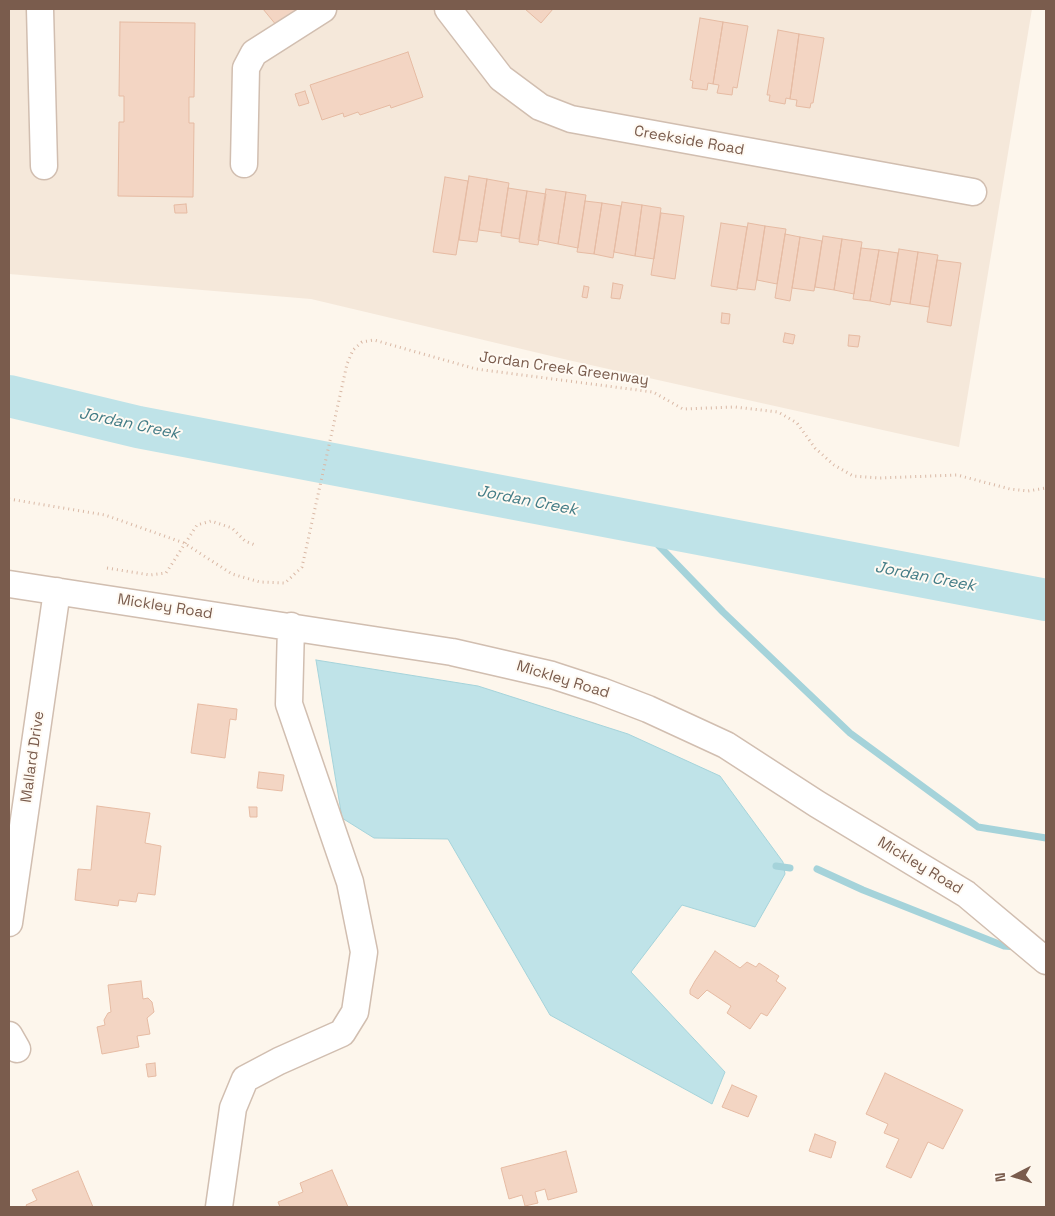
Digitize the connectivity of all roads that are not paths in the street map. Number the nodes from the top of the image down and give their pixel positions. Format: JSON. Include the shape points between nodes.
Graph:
{"nodes":[{"id":1,"x":40,"y":9,"type":"edge"},
{"id":2,"x":323,"y":9,"type":"edge"},
{"id":3,"x":448,"y":9,"type":"edge"},
{"id":4,"x":244,"y":164,"type":"dead end"},
{"id":5,"x":44,"y":166,"type":"dead end"},
{"id":6,"x":973,"y":192,"type":"dead end"},
{"id":7,"x":9,"y":584,"type":"edge"},
{"id":8,"x":57,"y":591,"type":"junction"},
{"id":9,"x":291,"y":626,"type":"junction"},
{"id":10,"x":9,"y":923,"type":"edge"},
{"id":11,"x":1046,"y":961,"type":"edge"},
{"id":12,"x":219,"y":1207,"type":"edge"}],
"edges":[{"from":1,"to":5,"type":"street"},
{"from":2,"to":4,"type":"street","via":[[254,53],[246,68]]},
{"from":3,"to":6,"type":"street","name":"Creekside Road","via":[[501,78],[540,107],[571,119]]},
{"from":7,"to":8,"type":"street","name":"Mickley Road"},
{"from":8,"to":9,"type":"street","name":"Mickley Road"},
{"from":8,"to":10,"type":"street","name":"Mallard Drive"},
{"from":9,"to":11,"type":"street","name":"Mickley Road","via":[[502,663],[601,691],[648,709],[726,745],[966,894]]},
{"from":9,"to":12,"type":"street","via":[[289,704],[350,882],[364,952],[355,1012],[342,1033],[245,1079],[233,1108]]}]}
